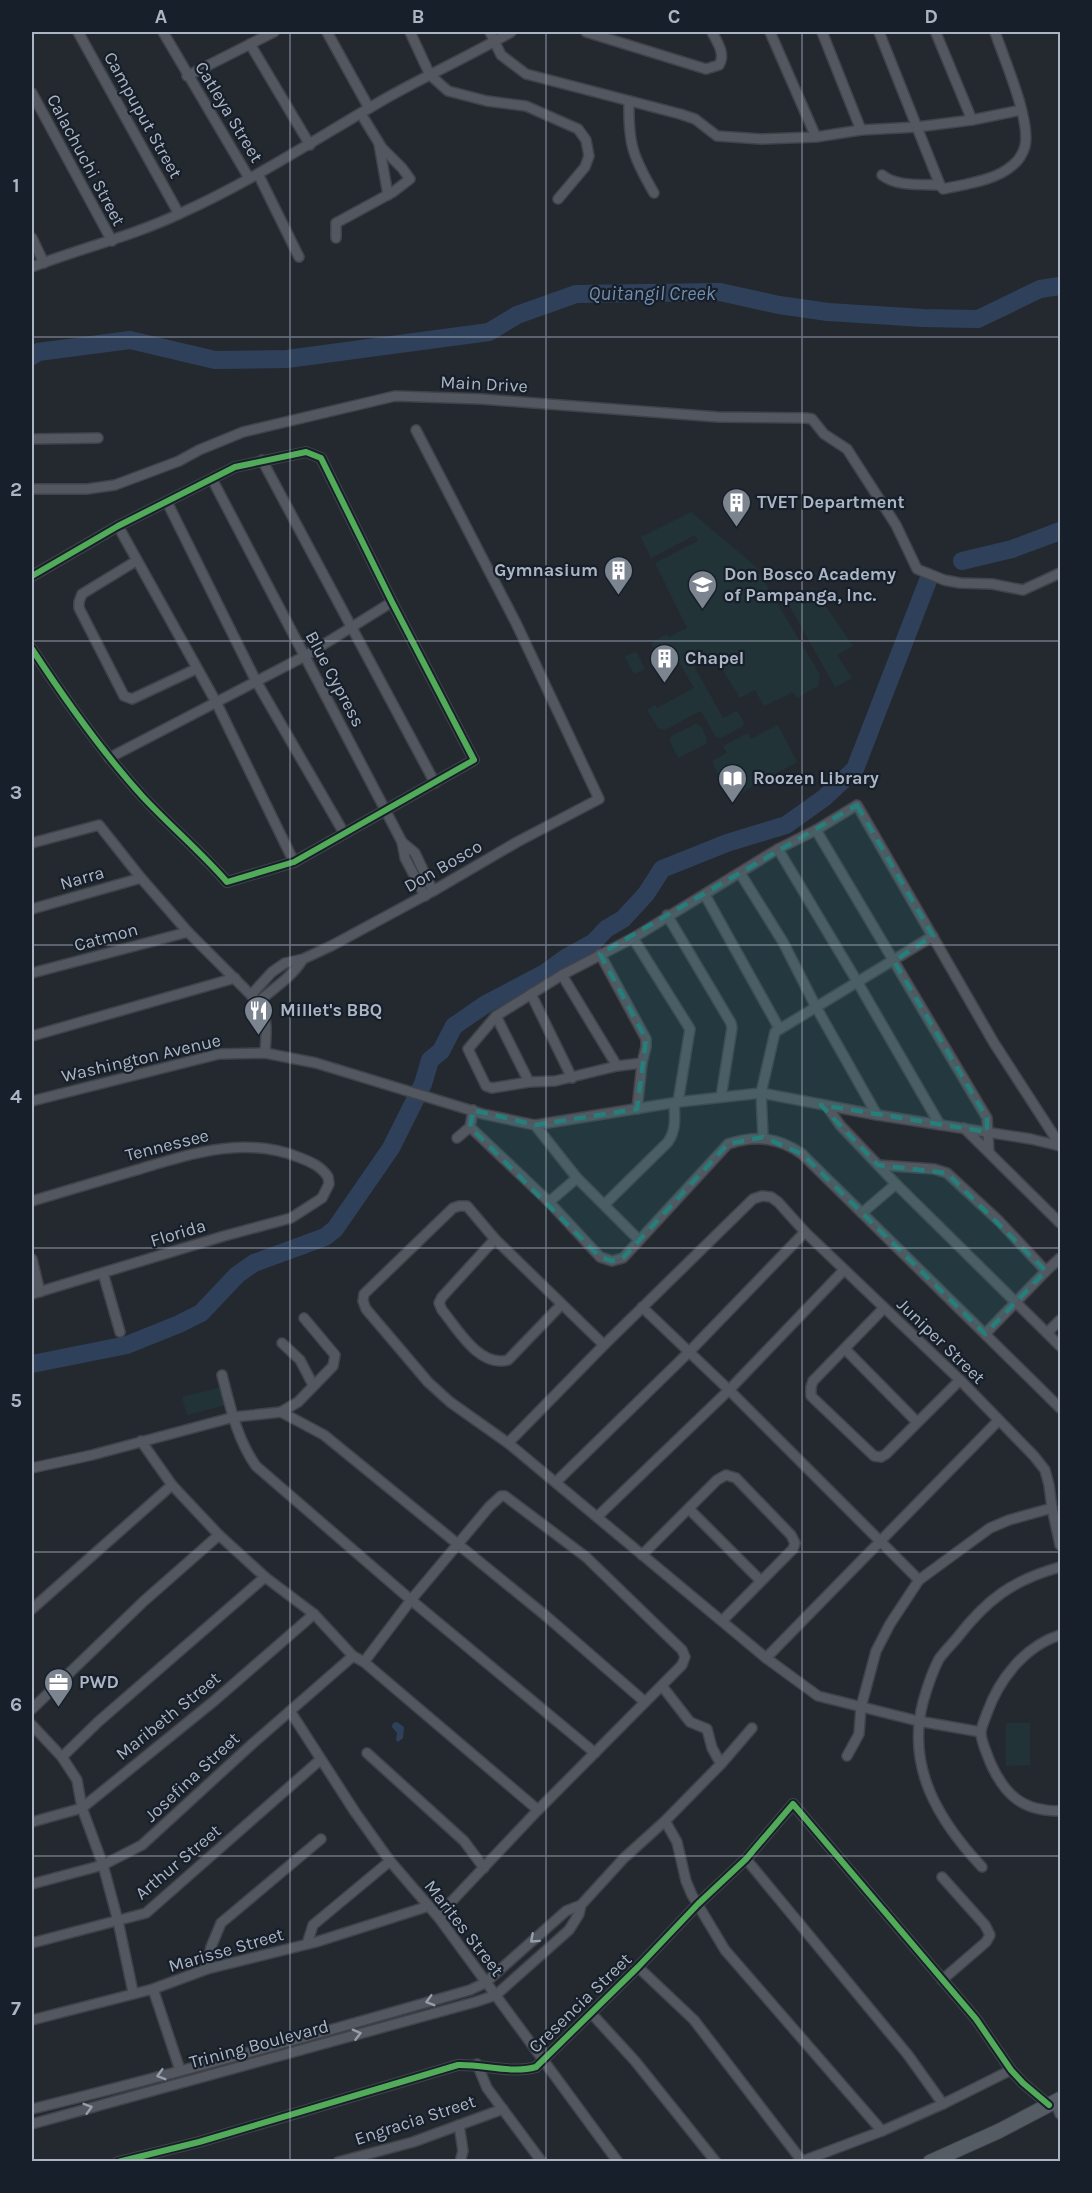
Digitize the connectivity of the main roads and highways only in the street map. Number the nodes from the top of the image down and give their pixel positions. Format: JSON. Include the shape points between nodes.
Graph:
{"nodes":[{"id":1,"x":1056,"y":2105,"type":"edge"},
{"id":2,"x":930,"y":2162,"type":"edge"}],
"edges":[{"from":1,"to":2,"type":"main road"}]}
